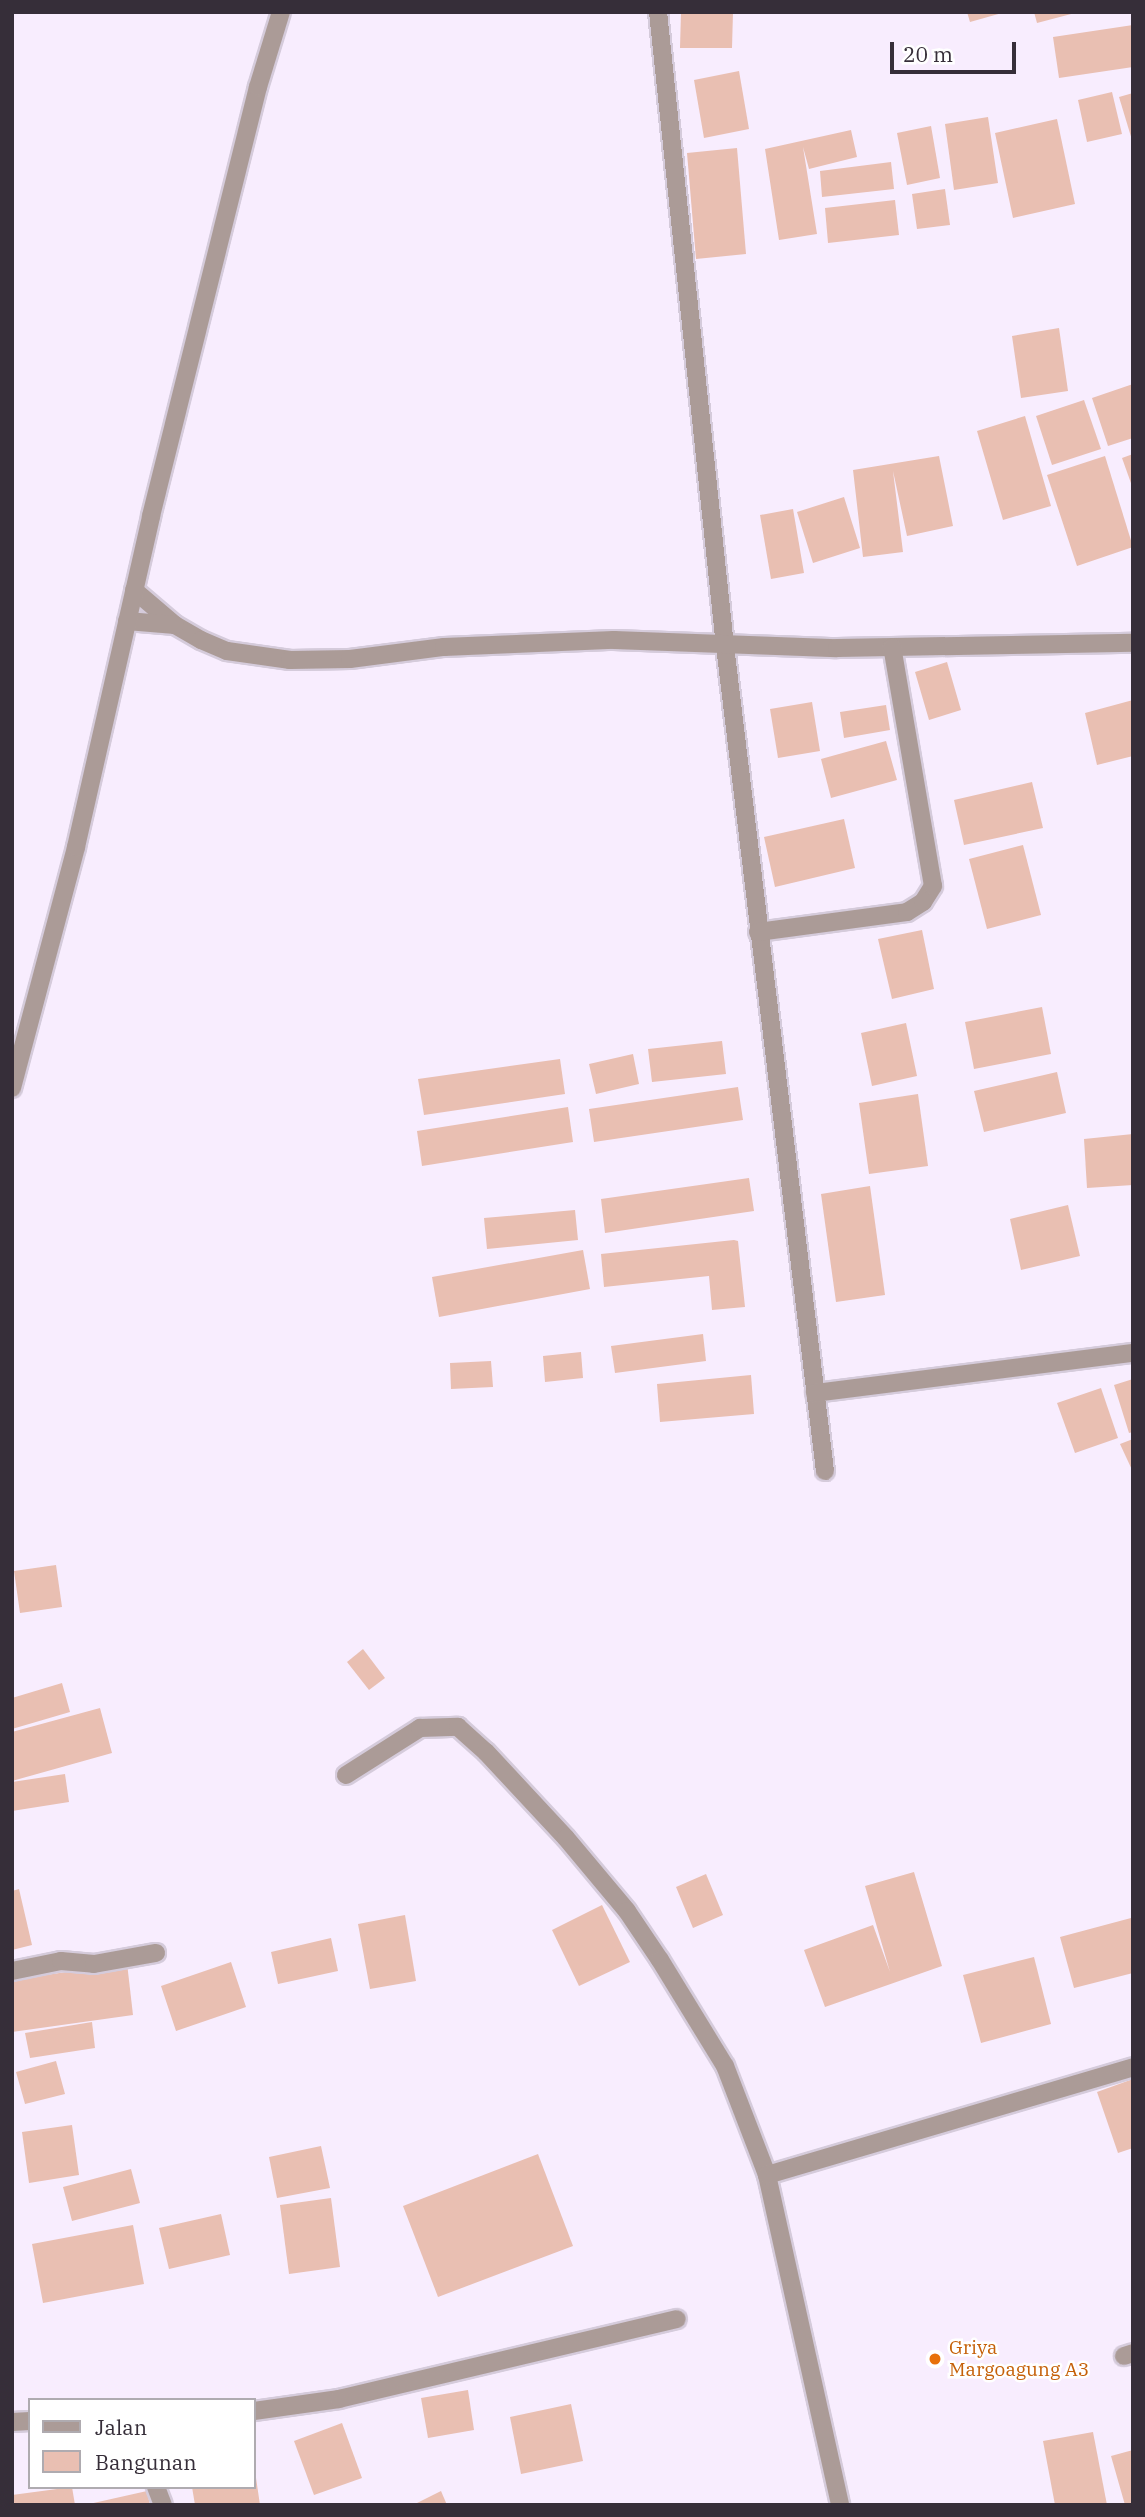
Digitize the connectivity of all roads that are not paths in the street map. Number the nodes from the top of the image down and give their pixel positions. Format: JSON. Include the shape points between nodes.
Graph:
{"nodes":[{"id":1,"x":281,"y":12,"type":"edge"},
{"id":2,"x":658,"y":12,"type":"edge"},
{"id":3,"x":134,"y":590,"type":"junction"},
{"id":4,"x":127,"y":621,"type":"junction"},
{"id":5,"x":175,"y":625,"type":"junction"},
{"id":6,"x":1133,"y":643,"type":"edge"},
{"id":7,"x":724,"y":646,"type":"junction"},
{"id":8,"x":892,"y":647,"type":"junction"},
{"id":9,"x":758,"y":932,"type":"junction"},
{"id":10,"x":12,"y":1088,"type":"edge"},
{"id":11,"x":1133,"y":1353,"type":"edge"},
{"id":12,"x":815,"y":1393,"type":"junction"},
{"id":13,"x":825,"y":1471,"type":"dead end"},
{"id":14,"x":346,"y":1775,"type":"dead end"},
{"id":15,"x":156,"y":1953,"type":"dead end"},
{"id":16,"x":12,"y":1971,"type":"edge"},
{"id":17,"x":1133,"y":2067,"type":"edge"},
{"id":18,"x":767,"y":2175,"type":"junction"},
{"id":19,"x":677,"y":2319,"type":"dead end"},
{"id":20,"x":256,"y":2411,"type":"edge"},
{"id":21,"x":840,"y":2505,"type":"edge"}],
"edges":[{"from":1,"to":3,"type":"street","via":[[251,114]]},
{"from":2,"to":7,"type":"street"},
{"from":3,"to":4,"type":"street"},
{"from":3,"to":5,"type":"street"},
{"from":4,"to":5,"type":"street"},
{"from":4,"to":10,"type":"street","via":[[76,847]]},
{"from":5,"to":7,"type":"street","via":[[227,650],[290,660],[614,640]]},
{"from":6,"to":8,"type":"street"},
{"from":7,"to":8,"type":"street"},
{"from":7,"to":9,"type":"street"},
{"from":8,"to":9,"type":"street","via":[[933,886],[923,902],[907,912]]},
{"from":9,"to":12,"type":"street"},
{"from":11,"to":12,"type":"street"},
{"from":12,"to":13,"type":"street"},
{"from":14,"to":18,"type":"street","via":[[420,1728],[439,1724],[458,1727],[486,1752],[627,1911],[679,1987],[725,2066]]},
{"from":15,"to":16,"type":"street","via":[[94,1964],[61,1961]]},
{"from":17,"to":18,"type":"street"},
{"from":18,"to":21,"type":"street"},
{"from":19,"to":20,"type":"street","via":[[339,2399]]}]}
